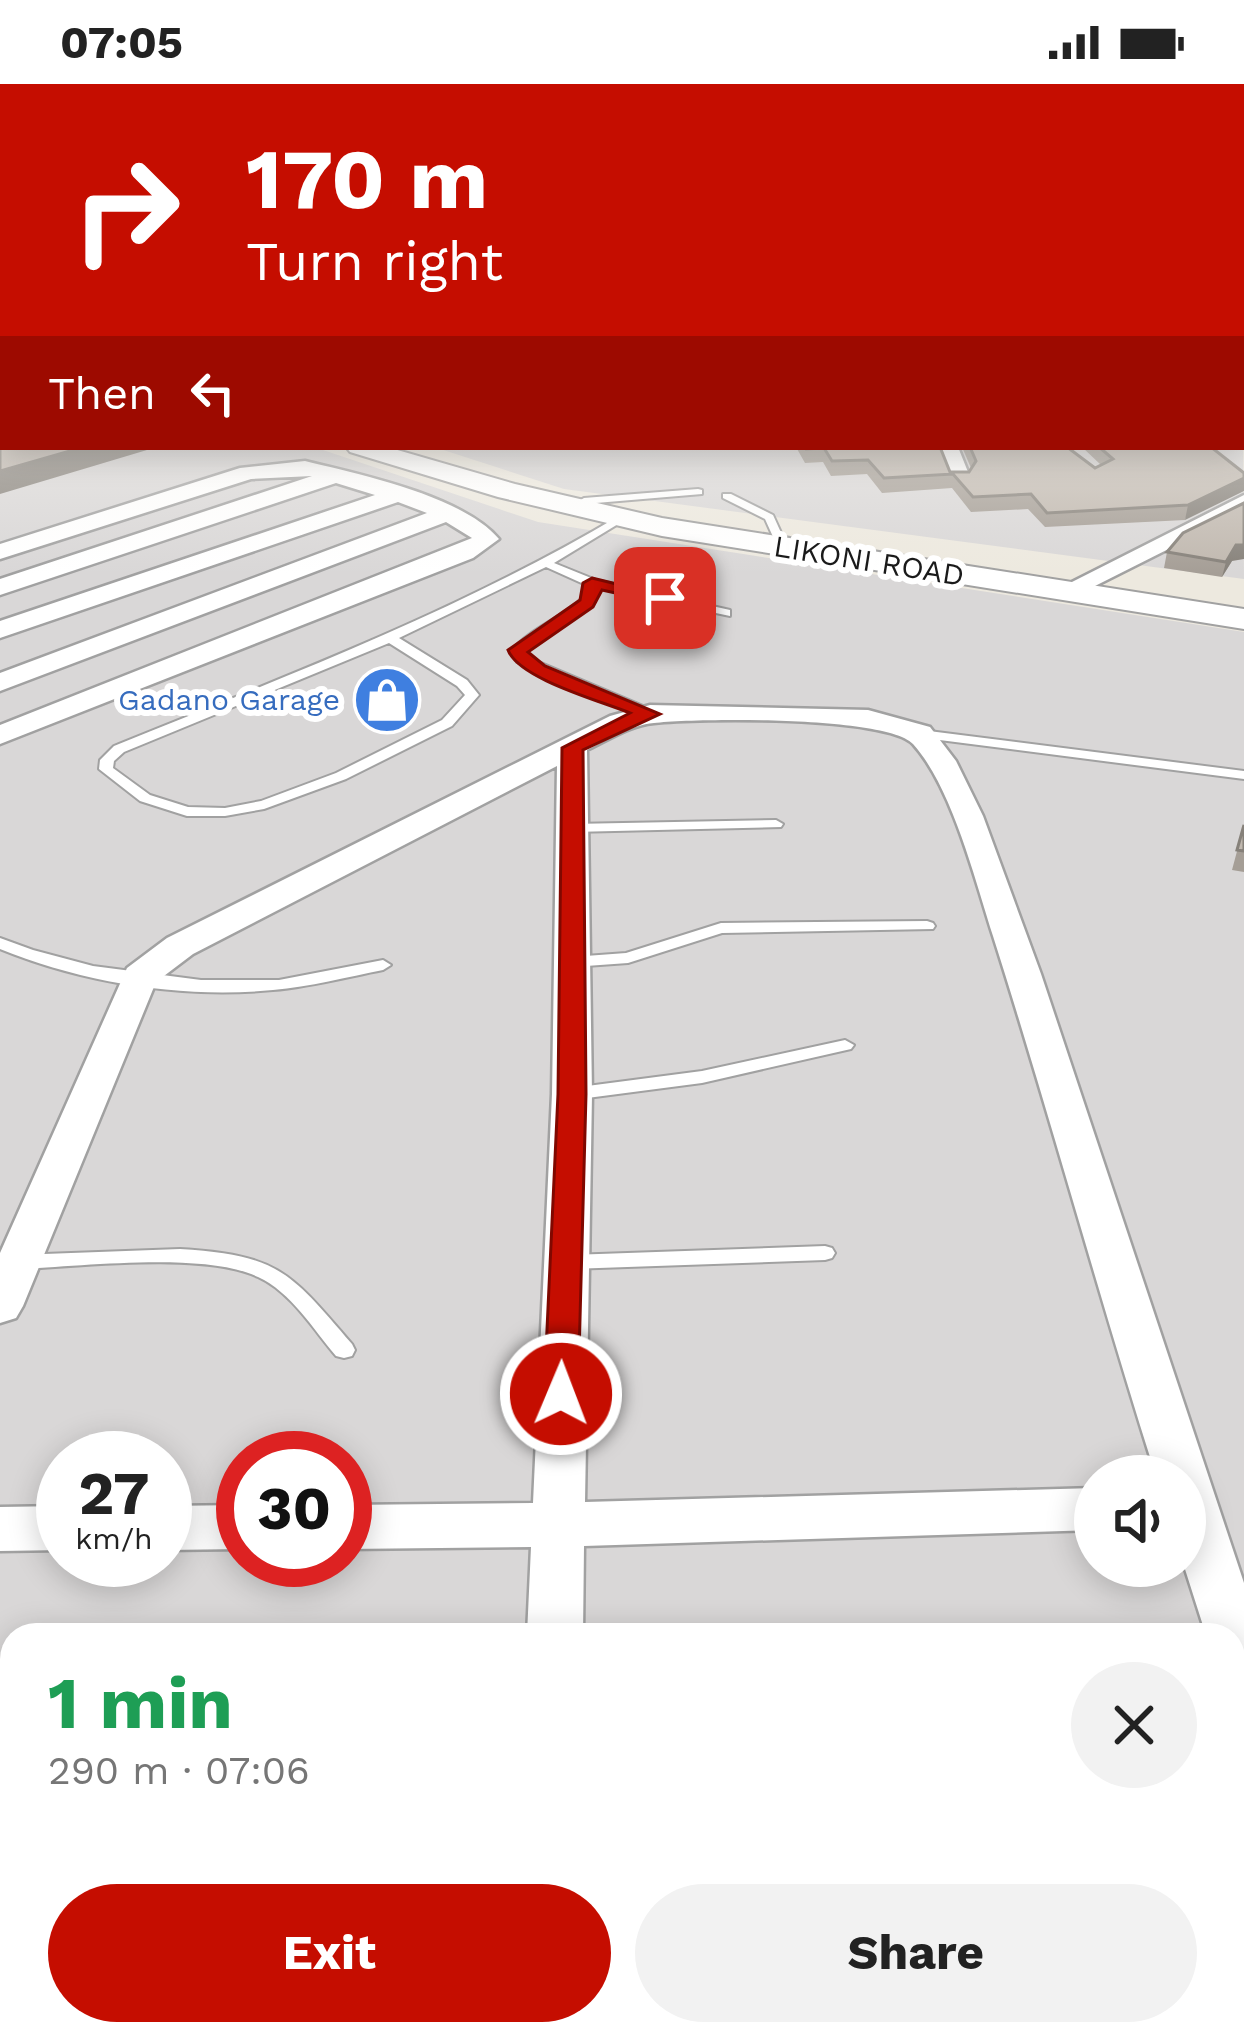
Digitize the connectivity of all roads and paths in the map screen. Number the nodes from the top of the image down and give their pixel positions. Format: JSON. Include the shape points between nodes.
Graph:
{"nodes":[{"id":1,"x":370,"y":450,"type":"edge"},
{"id":2,"x":390,"y":450,"type":"edge"},
{"id":3,"x":949,"y":450,"type":"edge"},
{"id":4,"x":334,"y":476,"type":"junction"},
{"id":5,"x":959,"y":477,"type":"edge"},
{"id":6,"x":698,"y":492,"type":"dead end"},
{"id":7,"x":394,"y":496,"type":"junction"},
{"id":8,"x":728,"y":496,"type":"dead end"},
{"id":9,"x":584,"y":501,"type":"junction"},
{"id":10,"x":1243,"y":503,"type":"edge"},
{"id":11,"x":448,"y":513,"type":"junction"},
{"id":12,"x":622,"y":518,"type":"junction"},
{"id":13,"x":778,"y":537,"type":"junction"},
{"id":14,"x":0,"y":553,"type":"edge"},
{"id":15,"x":550,"y":565,"type":"junction"},
{"id":16,"x":592,"y":583,"type":"junction"},
{"id":17,"x":1082,"y":583,"type":"junction"},
{"id":18,"x":0,"y":587,"type":"edge"},
{"id":19,"x":726,"y":613,"type":"dead end"},
{"id":20,"x":1241,"y":613,"type":"edge"},
{"id":21,"x":0,"y":630,"type":"edge"},
{"id":22,"x":387,"y":636,"type":"junction"},
{"id":23,"x":0,"y":682,"type":"edge"},
{"id":24,"x":650,"y":714,"type":"junction"},
{"id":25,"x":921,"y":734,"type":"junction"},
{"id":26,"x":0,"y":735,"type":"edge"},
{"id":27,"x":572,"y":748,"type":"junction"},
{"id":28,"x":1244,"y":775,"type":"edge"},
{"id":29,"x":776,"y":824,"type":"dead end"},
{"id":30,"x":572,"y":828,"type":"junction"},
{"id":31,"x":927,"y":926,"type":"dead end"},
{"id":32,"x":0,"y":943,"type":"edge"},
{"id":33,"x":572,"y":962,"type":"junction"},
{"id":34,"x":382,"y":965,"type":"dead end"},
{"id":35,"x":140,"y":976,"type":"junction"},
{"id":36,"x":844,"y":1045,"type":"dead end"},
{"id":37,"x":572,"y":1094,"type":"junction"},
{"id":38,"x":14,"y":1250,"type":"edge"},
{"id":39,"x":825,"y":1253,"type":"dead end"},
{"id":40,"x":565,"y":1262,"type":"junction"},
{"id":41,"x":0,"y":1306,"type":"edge"},
{"id":42,"x":344,"y":1350,"type":"dead end"},
{"id":43,"x":1174,"y":1455,"type":"edge"},
{"id":44,"x":1074,"y":1510,"type":"edge"},
{"id":45,"x":558,"y":1525,"type":"junction"},
{"id":46,"x":372,"y":1527,"type":"edge"},
{"id":47,"x":36,"y":1528,"type":"edge"},
{"id":48,"x":0,"y":1529,"type":"edge"},
{"id":49,"x":1206,"y":1553,"type":"edge"},
{"id":50,"x":555,"y":1623,"type":"edge"},
{"id":51,"x":1230,"y":1623,"type":"edge"}],
"edges":[{"from":1,"to":12,"type":"street","name":"LIKONI ROAD"},
{"from":2,"to":9,"type":"street","name":"LIKONI ROAD"},
{"from":3,"to":5,"type":"street"},
{"from":4,"to":7,"type":"street"},
{"from":4,"to":14,"type":"street","via":[[305,466],[266,468]]},
{"from":4,"to":18,"type":"street"},
{"from":6,"to":9,"type":"lane"},
{"from":7,"to":11,"type":"street"},
{"from":7,"to":21,"type":"street"},
{"from":8,"to":13,"type":"lane","via":[[769,517]]},
{"from":9,"to":13,"type":"street","name":"LIKONI ROAD"},
{"from":10,"to":17,"type":"street"},
{"from":11,"to":23,"type":"street"},
{"from":11,"to":26,"type":"street","via":[[486,541]]},
{"from":12,"to":15,"type":"lane"},
{"from":12,"to":20,"type":"street","name":"LIKONI ROAD"},
{"from":13,"to":17,"type":"street","name":"LIKONI ROAD"},
{"from":15,"to":16,"type":"lane"},
{"from":15,"to":22,"type":"lane"},
{"from":16,"to":19,"type":"lane"},
{"from":16,"to":24,"type":"lane","via":[[586,603],[525,642],[521,659]]},
{"from":17,"to":20,"type":"street","name":"LIKONI ROAD"},
{"from":22,"to":22,"type":"lane","via":[[462,682],[472,695],[464,709],[283,801],[247,811],[177,809],[106,769],[119,749]]},
{"from":24,"to":25,"type":"street","via":[[876,719]]},
{"from":24,"to":27,"type":"street"},
{"from":25,"to":28,"type":"lane"},
{"from":25,"to":43,"type":"street","via":[[948,771],[1006,926]]},
{"from":27,"to":30,"type":"street"},
{"from":27,"to":35,"type":"street","via":[[203,932]]},
{"from":29,"to":30,"type":"lane"},
{"from":30,"to":33,"type":"street"},
{"from":31,"to":33,"type":"lane","via":[[721,928],[628,958]]},
{"from":32,"to":35,"type":"lane","via":[[46,962]]},
{"from":33,"to":37,"type":"street"},
{"from":34,"to":35,"type":"lane","via":[[268,986]]},
{"from":35,"to":38,"type":"street"},
{"from":36,"to":37,"type":"lane","via":[[702,1078]]},
{"from":37,"to":40,"type":"street"},
{"from":38,"to":41,"type":"street"},
{"from":38,"to":42,"type":"lane","via":[[200,1258],[266,1271]]},
{"from":39,"to":40,"type":"lane"},
{"from":40,"to":45,"type":"street"},
{"from":44,"to":45,"type":"street"},
{"from":45,"to":46,"type":"street"},
{"from":45,"to":50,"type":"street"},
{"from":47,"to":48,"type":"street"},
{"from":49,"to":51,"type":"street"}]}
